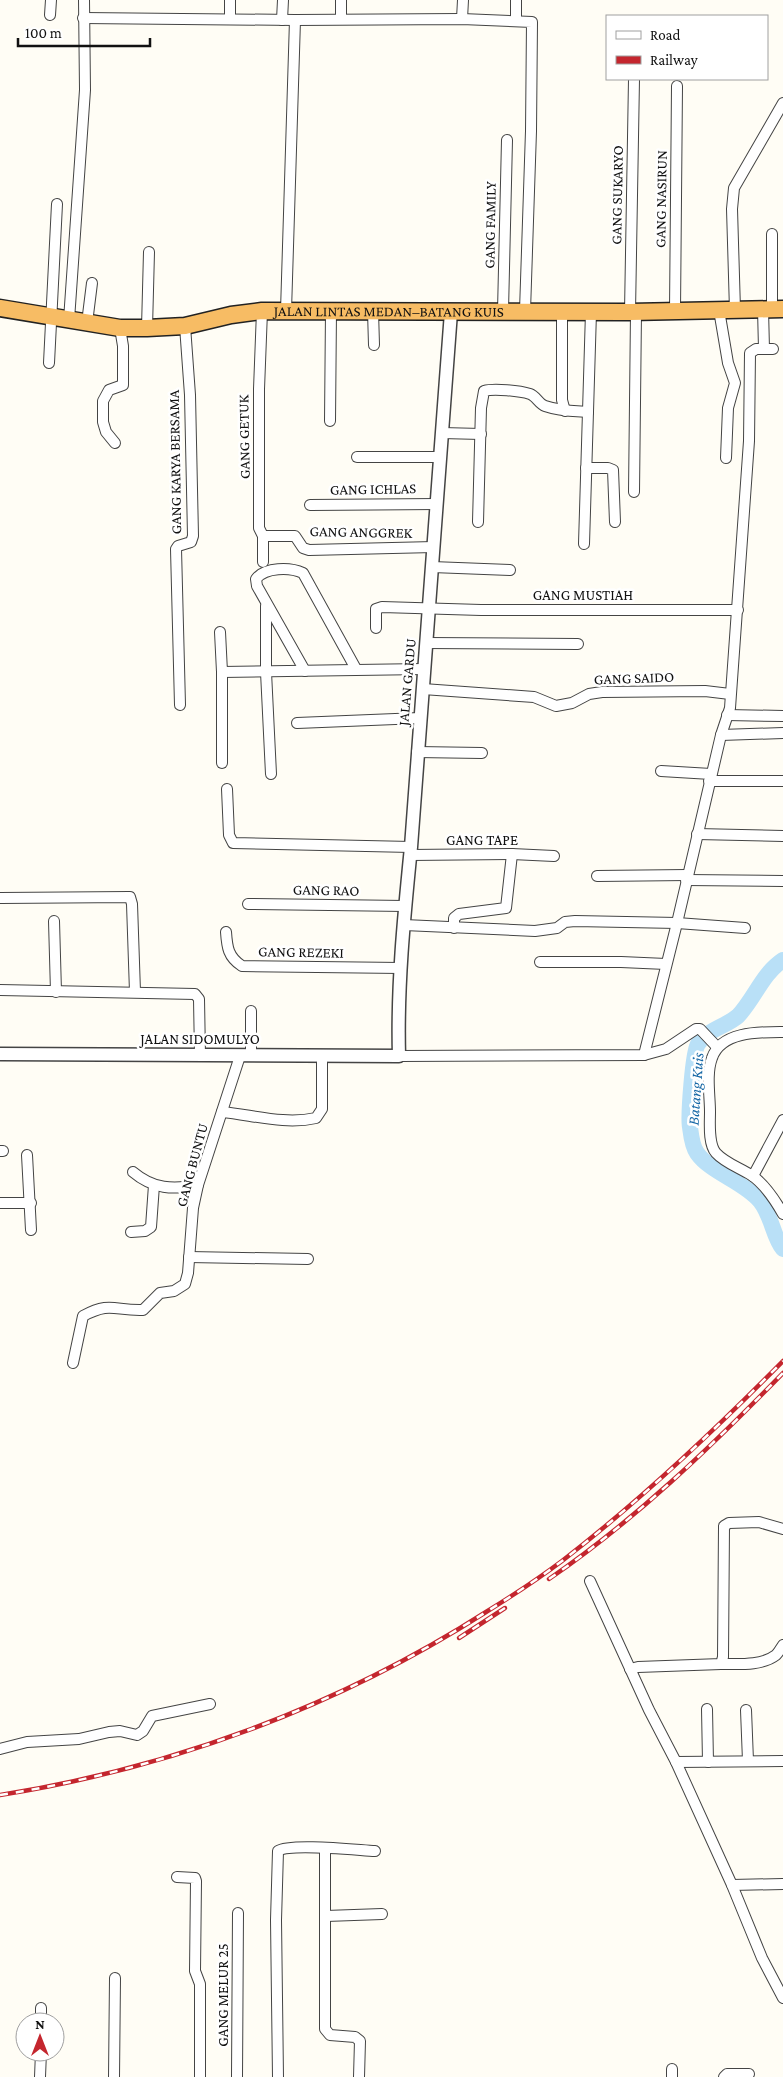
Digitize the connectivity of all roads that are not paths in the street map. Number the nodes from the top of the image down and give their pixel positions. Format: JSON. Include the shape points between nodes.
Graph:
{"nodes":[{"id":1,"x":51,"y":0,"type":"edge"},
{"id":2,"x":84,"y":0,"type":"edge"},
{"id":3,"x":230,"y":0,"type":"edge"},
{"id":4,"x":283,"y":0,"type":"edge"},
{"id":5,"x":341,"y":0,"type":"edge"},
{"id":6,"x":463,"y":0,"type":"edge"},
{"id":7,"x":516,"y":0,"type":"edge"},
{"id":8,"x":50,"y":15,"type":"dead end"},
{"id":9,"x":83,"y":18,"type":"junction"},
{"id":10,"x":462,"y":19,"type":"junction"},
{"id":11,"x":230,"y":20,"type":"junction"},
{"id":12,"x":282,"y":20,"type":"junction"},
{"id":13,"x":295,"y":20,"type":"junction"},
{"id":14,"x":341,"y":20,"type":"junction"},
{"id":15,"x":516,"y":21,"type":"junction"},
{"id":16,"x":634,"y":80,"type":"edge"},
{"id":17,"x":677,"y":86,"type":"dead end"},
{"id":18,"x":783,"y":103,"type":"edge"},
{"id":19,"x":507,"y":140,"type":"dead end"},
{"id":20,"x":57,"y":204,"type":"dead end"},
{"id":21,"x":772,"y":234,"type":"dead end"},
{"id":22,"x":149,"y":252,"type":"dead end"},
{"id":23,"x":92,"y":283,"type":"dead end"},
{"id":24,"x":0,"y":308,"type":"edge"},
{"id":25,"x":773,"y":309,"type":"edge"},
{"id":26,"x":727,"y":310,"type":"junction"},
{"id":27,"x":262,"y":311,"type":"junction"},
{"id":28,"x":286,"y":311,"type":"junction"},
{"id":29,"x":331,"y":311,"type":"junction"},
{"id":30,"x":373,"y":311,"type":"junction"},
{"id":31,"x":503,"y":311,"type":"junction"},
{"id":32,"x":525,"y":311,"type":"junction"},
{"id":33,"x":675,"y":311,"type":"junction"},
{"id":34,"x":451,"y":312,"type":"junction"},
{"id":35,"x":562,"y":312,"type":"junction"},
{"id":36,"x":591,"y":312,"type":"junction"},
{"id":37,"x":633,"y":312,"type":"junction"},
{"id":38,"x":50,"y":316,"type":"junction"},
{"id":39,"x":69,"y":320,"type":"junction"},
{"id":40,"x":87,"y":322,"type":"junction"},
{"id":41,"x":185,"y":326,"type":"junction"},
{"id":42,"x":120,"y":328,"type":"junction"},
{"id":43,"x":147,"y":328,"type":"junction"},
{"id":44,"x":374,"y":345,"type":"dead end"},
{"id":45,"x":48,"y":363,"type":"dead end"},
{"id":46,"x":565,"y":411,"type":"junction"},
{"id":47,"x":588,"y":412,"type":"junction"},
{"id":48,"x":330,"y":422,"type":"dead end"},
{"id":49,"x":442,"y":433,"type":"junction"},
{"id":50,"x":482,"y":434,"type":"junction"},
{"id":51,"x":115,"y":443,"type":"dead end"},
{"id":52,"x":357,"y":457,"type":"dead end"},
{"id":53,"x":440,"y":457,"type":"junction"},
{"id":54,"x":726,"y":458,"type":"dead end"},
{"id":55,"x":586,"y":468,"type":"junction"},
{"id":56,"x":634,"y":492,"type":"dead end"},
{"id":57,"x":437,"y":504,"type":"junction"},
{"id":58,"x":310,"y":505,"type":"dead end"},
{"id":59,"x":478,"y":522,"type":"dead end"},
{"id":60,"x":614,"y":522,"type":"dead end"},
{"id":61,"x":263,"y":536,"type":"junction"},
{"id":62,"x":584,"y":544,"type":"dead end"},
{"id":63,"x":434,"y":547,"type":"junction"},
{"id":64,"x":263,"y":562,"type":"dead end"},
{"id":65,"x":432,"y":567,"type":"junction"},
{"id":66,"x":510,"y":570,"type":"dead end"},
{"id":67,"x":266,"y":606,"type":"junction"},
{"id":68,"x":429,"y":607,"type":"junction"},
{"id":69,"x":738,"y":610,"type":"junction"},
{"id":70,"x":376,"y":628,"type":"dead end"},
{"id":71,"x":220,"y":632,"type":"dead end"},
{"id":72,"x":426,"y":643,"type":"junction"},
{"id":73,"x":578,"y":644,"type":"dead end"},
{"id":74,"x":356,"y":669,"type":"junction"},
{"id":75,"x":424,"y":669,"type":"junction"},
{"id":76,"x":222,"y":672,"type":"junction"},
{"id":77,"x":266,"y":672,"type":"junction"},
{"id":78,"x":304,"y":672,"type":"junction"},
{"id":79,"x":423,"y":689,"type":"junction"},
{"id":80,"x":730,"y":694,"type":"junction"},
{"id":81,"x":180,"y":705,"type":"dead end"},
{"id":82,"x":727,"y":715,"type":"junction"},
{"id":83,"x":783,"y":716,"type":"edge"},
{"id":84,"x":420,"y":718,"type":"junction"},
{"id":85,"x":297,"y":722,"type":"dead end"},
{"id":86,"x":783,"y":733,"type":"edge"},
{"id":87,"x":721,"y":734,"type":"junction"},
{"id":88,"x":417,"y":752,"type":"junction"},
{"id":89,"x":482,"y":753,"type":"dead end"},
{"id":90,"x":222,"y":763,"type":"dead end"},
{"id":91,"x":661,"y":771,"type":"dead end"},
{"id":92,"x":271,"y":774,"type":"dead end"},
{"id":93,"x":710,"y":778,"type":"junction"},
{"id":94,"x":783,"y":780,"type":"edge"},
{"id":95,"x":227,"y":789,"type":"dead end"},
{"id":96,"x":697,"y":834,"type":"junction"},
{"id":97,"x":783,"y":836,"type":"edge"},
{"id":98,"x":410,"y":851,"type":"junction"},
{"id":99,"x":512,"y":854,"type":"junction"},
{"id":100,"x":554,"y":856,"type":"dead end"},
{"id":101,"x":597,"y":876,"type":"dead end"},
{"id":102,"x":687,"y":877,"type":"junction"},
{"id":103,"x":783,"y":881,"type":"edge"},
{"id":104,"x":0,"y":898,"type":"edge"},
{"id":105,"x":248,"y":904,"type":"dead end"},
{"id":106,"x":405,"y":906,"type":"junction"},
{"id":107,"x":54,"y":921,"type":"dead end"},
{"id":108,"x":677,"y":923,"type":"junction"},
{"id":109,"x":404,"y":925,"type":"junction"},
{"id":110,"x":454,"y":928,"type":"junction"},
{"id":111,"x":745,"y":928,"type":"dead end"},
{"id":112,"x":226,"y":932,"type":"dead end"},
{"id":113,"x":540,"y":962,"type":"dead end"},
{"id":114,"x":666,"y":964,"type":"junction"},
{"id":115,"x":401,"y":968,"type":"junction"},
{"id":116,"x":0,"y":990,"type":"edge"},
{"id":117,"x":56,"y":992,"type":"junction"},
{"id":118,"x":135,"y":992,"type":"junction"},
{"id":119,"x":251,"y":1010,"type":"dead end"},
{"id":120,"x":783,"y":1032,"type":"edge"},
{"id":121,"x":715,"y":1044,"type":"junction"},
{"id":122,"x":0,"y":1054,"type":"edge"},
{"id":123,"x":644,"y":1055,"type":"junction"},
{"id":124,"x":200,"y":1056,"type":"junction"},
{"id":125,"x":246,"y":1056,"type":"junction"},
{"id":126,"x":322,"y":1056,"type":"junction"},
{"id":127,"x":399,"y":1056,"type":"junction"},
{"id":128,"x":222,"y":1112,"type":"junction"},
{"id":129,"x":783,"y":1120,"type":"edge"},
{"id":130,"x":27,"y":1156,"type":"dead end"},
{"id":131,"x":133,"y":1172,"type":"dead end"},
{"id":132,"x":753,"y":1176,"type":"junction"},
{"id":133,"x":154,"y":1185,"type":"junction"},
{"id":134,"x":198,"y":1185,"type":"junction"},
{"id":135,"x":0,"y":1203,"type":"edge"},
{"id":136,"x":31,"y":1203,"type":"junction"},
{"id":137,"x":783,"y":1214,"type":"edge"},
{"id":138,"x":31,"y":1230,"type":"dead end"},
{"id":139,"x":131,"y":1232,"type":"dead end"},
{"id":140,"x":189,"y":1257,"type":"junction"},
{"id":141,"x":308,"y":1259,"type":"dead end"},
{"id":142,"x":73,"y":1363,"type":"dead end"},
{"id":143,"x":783,"y":1529,"type":"edge"},
{"id":144,"x":590,"y":1582,"type":"dead end"},
{"id":145,"x":783,"y":1645,"type":"edge"},
{"id":146,"x":721,"y":1664,"type":"junction"},
{"id":147,"x":630,"y":1669,"type":"junction"},
{"id":148,"x":210,"y":1704,"type":"dead end"},
{"id":149,"x":707,"y":1709,"type":"dead end"},
{"id":150,"x":746,"y":1710,"type":"dead end"},
{"id":151,"x":0,"y":1749,"type":"edge"},
{"id":152,"x":783,"y":1760,"type":"edge"},
{"id":153,"x":748,"y":1761,"type":"junction"},
{"id":154,"x":676,"y":1762,"type":"junction"},
{"id":155,"x":708,"y":1762,"type":"junction"},
{"id":156,"x":325,"y":1849,"type":"junction"},
{"id":157,"x":374,"y":1851,"type":"dead end"},
{"id":158,"x":177,"y":1877,"type":"dead end"},
{"id":159,"x":783,"y":1884,"type":"edge"},
{"id":160,"x":732,"y":1885,"type":"junction"},
{"id":161,"x":238,"y":1912,"type":"dead end"},
{"id":162,"x":382,"y":1914,"type":"dead end"},
{"id":163,"x":326,"y":1916,"type":"junction"},
{"id":164,"x":115,"y":1978,"type":"dead end"},
{"id":165,"x":783,"y":1998,"type":"edge"},
{"id":166,"x":41,"y":2008,"type":"dead end"},
{"id":167,"x":41,"y":2012,"type":"edge"},
{"id":168,"x":41,"y":2062,"type":"edge"},
{"id":169,"x":749,"y":2074,"type":"dead end"},
{"id":170,"x":40,"y":2077,"type":"edge"},
{"id":171,"x":114,"y":2077,"type":"edge"},
{"id":172,"x":200,"y":2077,"type":"edge"},
{"id":173,"x":237,"y":2077,"type":"edge"},
{"id":174,"x":278,"y":2077,"type":"edge"},
{"id":175,"x":359,"y":2077,"type":"edge"},
{"id":176,"x":724,"y":2077,"type":"edge"}],
"edges":[{"from":1,"to":8,"type":"street"},
{"from":2,"to":9,"type":"street"},
{"from":3,"to":11,"type":"street"},
{"from":4,"to":12,"type":"street"},
{"from":5,"to":14,"type":"street"},
{"from":6,"to":10,"type":"street"},
{"from":7,"to":15,"type":"street"},
{"from":9,"to":11,"type":"street"},
{"from":9,"to":39,"type":"street","via":[[85,90]]},
{"from":10,"to":14,"type":"street"},
{"from":10,"to":15,"type":"street"},
{"from":11,"to":12,"type":"street"},
{"from":12,"to":13,"type":"street"},
{"from":13,"to":14,"type":"street"},
{"from":13,"to":28,"type":"street"},
{"from":15,"to":32,"type":"street","via":[[530,21],[532,24]]},
{"from":16,"to":37,"type":"street","name":"GANG SUKARYO"},
{"from":17,"to":33,"type":"street","name":"GANG NASIRUN"},
{"from":18,"to":26,"type":"street","via":[[734,188]]},
{"from":19,"to":31,"type":"street","name":"GANG FAMILY"},
{"from":20,"to":38,"type":"street"},
{"from":21,"to":25,"type":"street"},
{"from":22,"to":43,"type":"street"},
{"from":23,"to":40,"type":"street"},
{"from":24,"to":38,"type":"highway","name":"JALAN LINTAS MEDAN–BATANG KUIS"},
{"from":25,"to":26,"type":"highway","name":"JALAN LINTAS MEDAN–BATANG KUIS"},
{"from":25,"to":69,"type":"street","via":[[768,349],[756,349],[750,353],[749,441]]},
{"from":26,"to":33,"type":"highway","name":"JALAN LINTAS MEDAN–BATANG KUIS"},
{"from":26,"to":54,"type":"street","via":[[728,363],[735,383],[728,408]]},
{"from":27,"to":28,"type":"highway","name":"JALAN LINTAS MEDAN–BATANG KUIS"},
{"from":27,"to":41,"type":"highway","name":"JALAN LINTAS MEDAN–BATANG KUIS"},
{"from":27,"to":61,"type":"street","name":"GANG GETUK","via":[[258,439],[259,528]]},
{"from":28,"to":29,"type":"highway","name":"JALAN LINTAS MEDAN–BATANG KUIS"},
{"from":29,"to":30,"type":"highway","name":"JALAN LINTAS MEDAN–BATANG KUIS"},
{"from":29,"to":48,"type":"street"},
{"from":30,"to":34,"type":"highway","name":"JALAN LINTAS MEDAN–BATANG KUIS"},
{"from":30,"to":44,"type":"street"},
{"from":31,"to":32,"type":"highway","name":"JALAN LINTAS MEDAN–BATANG KUIS"},
{"from":31,"to":34,"type":"highway","name":"JALAN LINTAS MEDAN–BATANG KUIS"},
{"from":32,"to":35,"type":"highway","name":"JALAN LINTAS MEDAN–BATANG KUIS"},
{"from":33,"to":37,"type":"highway","name":"JALAN LINTAS MEDAN–BATANG KUIS"},
{"from":34,"to":49,"type":"street","name":"JALAN GARDU"},
{"from":35,"to":36,"type":"highway","name":"JALAN LINTAS MEDAN–BATANG KUIS"},
{"from":35,"to":46,"type":"street","via":[[562,400]]},
{"from":36,"to":37,"type":"highway","name":"JALAN LINTAS MEDAN–BATANG KUIS"},
{"from":36,"to":47,"type":"street"},
{"from":37,"to":56,"type":"street","name":"GANG SUKARYO"},
{"from":38,"to":39,"type":"highway","name":"JALAN LINTAS MEDAN–BATANG KUIS"},
{"from":38,"to":45,"type":"street"},
{"from":39,"to":40,"type":"highway","name":"JALAN LINTAS MEDAN–BATANG KUIS"},
{"from":40,"to":42,"type":"highway","name":"JALAN LINTAS MEDAN–BATANG KUIS"},
{"from":41,"to":43,"type":"highway","name":"JALAN LINTAS MEDAN–BATANG KUIS"},
{"from":41,"to":81,"type":"street","name":"GANG KARYA BERSAMA","via":[[193,536],[191,542],[176,549]]},
{"from":42,"to":43,"type":"highway","name":"JALAN LINTAS MEDAN–BATANG KUIS"},
{"from":42,"to":51,"type":"street","via":[[123,386],[109,390],[103,401],[105,429]]},
{"from":46,"to":47,"type":"street"},
{"from":46,"to":50,"type":"street","via":[[542,405],[531,394],[485,390],[481,402]]},
{"from":47,"to":55,"type":"street"},
{"from":49,"to":50,"type":"street"},
{"from":49,"to":53,"type":"street","name":"JALAN GARDU"},
{"from":50,"to":59,"type":"street"},
{"from":52,"to":53,"type":"street"},
{"from":53,"to":57,"type":"street","name":"JALAN GARDU"},
{"from":55,"to":60,"type":"street","via":[[613,470]]},
{"from":55,"to":62,"type":"street"},
{"from":57,"to":58,"type":"street","name":"GANG ICHLAS"},
{"from":57,"to":63,"type":"street","name":"JALAN GARDU"},
{"from":61,"to":63,"type":"street","name":"GANG ANGGREK","via":[[295,536],[309,550]]},
{"from":61,"to":64,"type":"street","name":"GANG GETUK"},
{"from":63,"to":65,"type":"street","name":"JALAN GARDU"},
{"from":65,"to":66,"type":"street"},
{"from":65,"to":68,"type":"street","name":"JALAN GARDU"},
{"from":67,"to":74,"type":"street","via":[[256,583],[258,576],[274,570],[303,573]]},
{"from":67,"to":77,"type":"street"},
{"from":67,"to":78,"type":"street"},
{"from":68,"to":69,"type":"street","name":"GANG MUSTIAH"},
{"from":68,"to":70,"type":"street","name":"GANG MUSTIAH","via":[[378,608]]},
{"from":68,"to":72,"type":"street","name":"JALAN GARDU"},
{"from":69,"to":80,"type":"street"},
{"from":71,"to":76,"type":"street"},
{"from":72,"to":73,"type":"street"},
{"from":72,"to":75,"type":"street","name":"JALAN GARDU"},
{"from":74,"to":75,"type":"street"},
{"from":74,"to":78,"type":"street"},
{"from":75,"to":79,"type":"street","name":"JALAN GARDU"},
{"from":76,"to":77,"type":"street"},
{"from":76,"to":90,"type":"street"},
{"from":77,"to":78,"type":"street"},
{"from":77,"to":92,"type":"street"},
{"from":79,"to":80,"type":"street","name":"GANG SAIDO","via":[[534,697],[556,706],[595,693]]},
{"from":79,"to":84,"type":"street","name":"JALAN GARDU"},
{"from":80,"to":82,"type":"street"},
{"from":82,"to":83,"type":"street"},
{"from":82,"to":87,"type":"street"},
{"from":84,"to":85,"type":"street"},
{"from":84,"to":88,"type":"street","name":"JALAN GARDU"},
{"from":86,"to":87,"type":"street"},
{"from":87,"to":93,"type":"street"},
{"from":88,"to":89,"type":"street"},
{"from":88,"to":98,"type":"street","name":"JALAN GARDU"},
{"from":91,"to":93,"type":"street"},
{"from":93,"to":94,"type":"street"},
{"from":93,"to":96,"type":"street"},
{"from":95,"to":98,"type":"street","name":"GANG TAPE","via":[[228,835],[232,843]]},
{"from":96,"to":97,"type":"street"},
{"from":96,"to":102,"type":"street"},
{"from":98,"to":99,"type":"street","name":"GANG TAPE"},
{"from":98,"to":106,"type":"street","name":"JALAN GARDU"},
{"from":99,"to":100,"type":"street","name":"GANG TAPE"},
{"from":99,"to":110,"type":"street","via":[[506,908],[458,914],[454,918]]},
{"from":101,"to":102,"type":"street"},
{"from":102,"to":103,"type":"street"},
{"from":102,"to":108,"type":"street"},
{"from":104,"to":118,"type":"street","via":[[130,897]]},
{"from":105,"to":106,"type":"street","name":"GANG RAO"},
{"from":106,"to":109,"type":"street","name":"JALAN GARDU"},
{"from":107,"to":117,"type":"street"},
{"from":108,"to":110,"type":"street","via":[[575,921],[535,931]]},
{"from":108,"to":111,"type":"street"},
{"from":108,"to":114,"type":"street"},
{"from":109,"to":110,"type":"street"},
{"from":109,"to":115,"type":"street","name":"JALAN GARDU"},
{"from":112,"to":115,"type":"street","name":"GANG REZEKI","via":[[229,955],[242,966]]},
{"from":113,"to":114,"type":"street"},
{"from":114,"to":123,"type":"street"},
{"from":115,"to":127,"type":"street","name":"JALAN GARDU"},
{"from":116,"to":117,"type":"street"},
{"from":117,"to":118,"type":"street"},
{"from":118,"to":124,"type":"street","via":[[198,995]]},
{"from":119,"to":125,"type":"street","name":"GANG BUNTU"},
{"from":120,"to":121,"type":"street","via":[[746,1034]]},
{"from":121,"to":123,"type":"street","via":[[700,1029],[666,1050]]},
{"from":121,"to":132,"type":"street","via":[[709,1073],[712,1146],[716,1154]]},
{"from":122,"to":124,"type":"street","name":"JALAN SIDOMULYO"},
{"from":123,"to":127,"type":"street"},
{"from":124,"to":125,"type":"street","name":"JALAN SIDOMULYO"},
{"from":125,"to":126,"type":"street","name":"JALAN SIDOMULYO"},
{"from":125,"to":128,"type":"street","name":"GANG BUNTU"},
{"from":126,"to":127,"type":"street","name":"JALAN SIDOMULYO"},
{"from":126,"to":128,"type":"street","via":[[320,1115],[311,1119],[289,1120]]},
{"from":128,"to":134,"type":"street","name":"GANG BUNTU"},
{"from":129,"to":132,"type":"street"},
{"from":130,"to":136,"type":"street"},
{"from":131,"to":133,"type":"street"},
{"from":132,"to":137,"type":"street","via":[[769,1192]]},
{"from":133,"to":134,"type":"street"},
{"from":133,"to":139,"type":"street","via":[[151,1227]]},
{"from":134,"to":140,"type":"street","name":"GANG BUNTU"},
{"from":135,"to":136,"type":"street"},
{"from":136,"to":138,"type":"street"},
{"from":140,"to":141,"type":"street"},
{"from":140,"to":142,"type":"street","name":"GANG BUNTU","via":[[185,1284],[174,1291],[160,1293],[143,1310],[127,1311],[105,1306],[83,1316]]},
{"from":143,"to":146,"type":"street","via":[[759,1522],[724,1526]]},
{"from":144,"to":147,"type":"street"},
{"from":145,"to":146,"type":"street","via":[[778,1654],[759,1662]]},
{"from":146,"to":147,"type":"street"},
{"from":147,"to":154,"type":"street"},
{"from":148,"to":151,"type":"street","via":[[152,1716],[143,1731],[137,1734],[109,1732],[79,1739],[27,1742]]},
{"from":149,"to":155,"type":"street"},
{"from":150,"to":153,"type":"street"},
{"from":152,"to":153,"type":"street"},
{"from":153,"to":155,"type":"street"},
{"from":154,"to":155,"type":"street"},
{"from":154,"to":160,"type":"street"},
{"from":156,"to":157,"type":"street"},
{"from":156,"to":163,"type":"street"},
{"from":156,"to":174,"type":"street","via":[[278,1851]]},
{"from":158,"to":172,"type":"street","via":[[195,1878],[196,1881],[195,1971],[200,1984]]},
{"from":159,"to":160,"type":"street"},
{"from":160,"to":165,"type":"street","via":[[762,1958]]},
{"from":161,"to":173,"type":"street","name":"GANG MELUR 25"},
{"from":162,"to":163,"type":"street"},
{"from":163,"to":175,"type":"street","via":[[325,2029],[330,2035],[355,2037],[360,2041]]},
{"from":164,"to":171,"type":"street"},
{"from":166,"to":167,"type":"street"},
{"from":168,"to":170,"type":"street"},
{"from":169,"to":176,"type":"street","via":[[727,2074]]}]}
